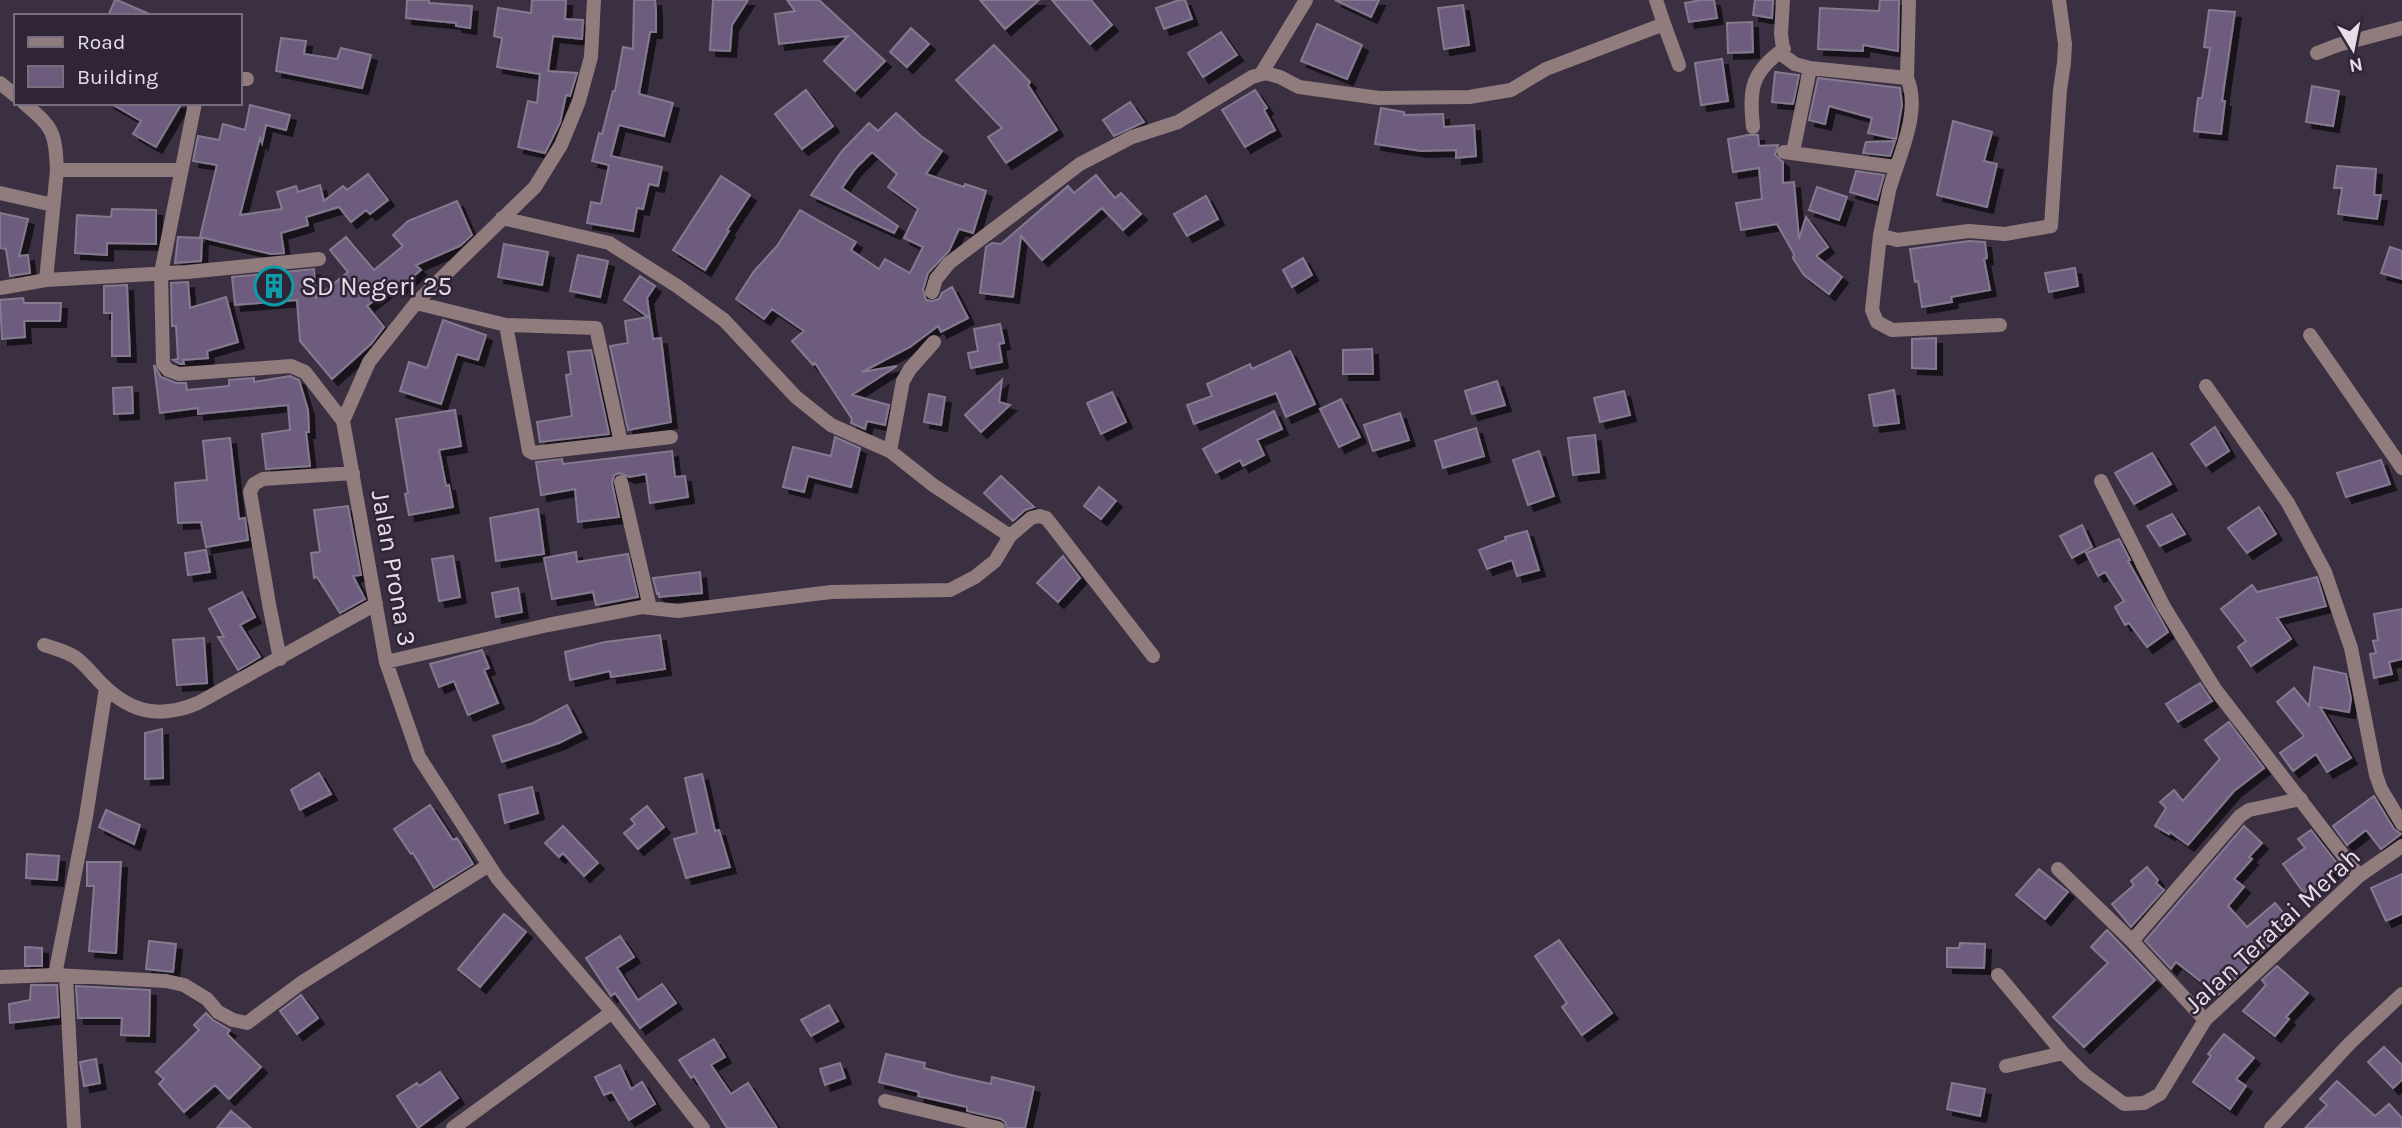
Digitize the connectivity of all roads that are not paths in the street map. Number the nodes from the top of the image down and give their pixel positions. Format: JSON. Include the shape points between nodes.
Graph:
{"nodes":[{"id":1,"x":594,"y":0,"type":"edge"},
{"id":2,"x":1306,"y":0,"type":"edge"},
{"id":3,"x":1656,"y":0,"type":"edge"},
{"id":4,"x":1783,"y":0,"type":"edge"},
{"id":5,"x":1909,"y":0,"type":"edge"},
{"id":6,"x":2059,"y":0,"type":"edge"},
{"id":7,"x":1664,"y":24,"type":"junction"},
{"id":8,"x":2402,"y":28,"type":"edge"},
{"id":9,"x":1784,"y":50,"type":"junction"},
{"id":10,"x":2317,"y":53,"type":"dead end"},
{"id":11,"x":1679,"y":65,"type":"dead end"},
{"id":12,"x":1810,"y":68,"type":"junction"},
{"id":13,"x":1261,"y":74,"type":"junction"},
{"id":14,"x":1907,"y":78,"type":"junction"},
{"id":15,"x":0,"y":83,"type":"edge"},
{"id":16,"x":14,"y":94,"type":"edge"},
{"id":17,"x":26,"y":105,"type":"edge"},
{"id":18,"x":195,"y":105,"type":"edge"},
{"id":19,"x":1753,"y":127,"type":"dead end"},
{"id":20,"x":1896,"y":167,"type":"junction"},
{"id":21,"x":57,"y":170,"type":"junction"},
{"id":22,"x":181,"y":170,"type":"junction"},
{"id":23,"x":0,"y":193,"type":"edge"},
{"id":24,"x":53,"y":205,"type":"junction"},
{"id":25,"x":502,"y":218,"type":"junction"},
{"id":26,"x":1880,"y":235,"type":"junction"},
{"id":27,"x":319,"y":259,"type":"dead end"},
{"id":28,"x":161,"y":273,"type":"junction"},
{"id":29,"x":46,"y":280,"type":"junction"},
{"id":30,"x":0,"y":288,"type":"edge"},
{"id":31,"x":932,"y":292,"type":"dead end"},
{"id":32,"x":416,"y":303,"type":"junction"},
{"id":33,"x":506,"y":325,"type":"junction"},
{"id":34,"x":2000,"y":326,"type":"dead end"},
{"id":35,"x":2310,"y":335,"type":"dead end"},
{"id":36,"x":934,"y":342,"type":"dead end"},
{"id":37,"x":2206,"y":386,"type":"dead end"},
{"id":38,"x":343,"y":421,"type":"junction"},
{"id":39,"x":671,"y":437,"type":"dead end"},
{"id":40,"x":621,"y":443,"type":"junction"},
{"id":41,"x":890,"y":450,"type":"junction"},
{"id":42,"x":2402,"y":468,"type":"edge"},
{"id":43,"x":352,"y":473,"type":"junction"},
{"id":44,"x":2101,"y":481,"type":"dead end"},
{"id":45,"x":621,"y":482,"type":"dead end"},
{"id":46,"x":1010,"y":536,"type":"junction"},
{"id":47,"x":376,"y":604,"type":"junction"},
{"id":48,"x":650,"y":608,"type":"junction"},
{"id":49,"x":44,"y":645,"type":"dead end"},
{"id":50,"x":1153,"y":656,"type":"dead end"},
{"id":51,"x":281,"y":659,"type":"junction"},
{"id":52,"x":386,"y":662,"type":"junction"},
{"id":53,"x":106,"y":688,"type":"junction"},
{"id":54,"x":2301,"y":799,"type":"junction"},
{"id":55,"x":2402,"y":824,"type":"edge"},
{"id":56,"x":2402,"y":846,"type":"edge"},
{"id":57,"x":489,"y":865,"type":"junction"},
{"id":58,"x":2058,"y":869,"type":"dead end"},
{"id":59,"x":2359,"y":876,"type":"junction"},
{"id":60,"x":2132,"y":941,"type":"junction"},
{"id":61,"x":60,"y":975,"type":"junction"},
{"id":62,"x":1998,"y":975,"type":"dead end"},
{"id":63,"x":0,"y":977,"type":"edge"},
{"id":64,"x":2402,"y":994,"type":"edge"},
{"id":65,"x":612,"y":1012,"type":"junction"},
{"id":66,"x":2205,"y":1020,"type":"junction"},
{"id":67,"x":2063,"y":1053,"type":"junction"},
{"id":68,"x":2006,"y":1066,"type":"dead end"},
{"id":69,"x":885,"y":1101,"type":"dead end"},
{"id":70,"x":74,"y":1128,"type":"edge"},
{"id":71,"x":453,"y":1128,"type":"edge"},
{"id":72,"x":702,"y":1128,"type":"edge"},
{"id":73,"x":998,"y":1128,"type":"edge"},
{"id":74,"x":2272,"y":1128,"type":"edge"}],
"edges":[{"from":1,"to":25,"type":"street","via":[[591,57],[561,145],[535,187]]},
{"from":2,"to":13,"type":"street"},
{"from":3,"to":7,"type":"street"},
{"from":4,"to":9,"type":"street"},
{"from":5,"to":14,"type":"street"},
{"from":6,"to":26,"type":"street","via":[[2065,44],[2051,226],[2005,234],[1969,231],[1897,240]]},
{"from":7,"to":11,"type":"street"},
{"from":7,"to":13,"type":"street","via":[[1546,69],[1511,90],[1469,97],[1379,98],[1299,86]]},
{"from":8,"to":10,"type":"street"},
{"from":9,"to":12,"type":"street","via":[[1795,64]]},
{"from":9,"to":19,"type":"street","via":[[1756,74]]},
{"from":12,"to":14,"type":"street"},
{"from":12,"to":20,"type":"street","via":[[1788,152]]},
{"from":13,"to":31,"type":"street","via":[[1178,122],[1132,137],[1080,164],[949,263]]},
{"from":14,"to":20,"type":"street","via":[[1912,89],[1910,114]]},
{"from":15,"to":16,"type":"street"},
{"from":17,"to":21,"type":"street","via":[[49,125],[56,141]]},
{"from":18,"to":22,"type":"street"},
{"from":20,"to":26,"type":"street"},
{"from":21,"to":22,"type":"street"},
{"from":21,"to":24,"type":"street"},
{"from":22,"to":28,"type":"street"},
{"from":23,"to":24,"type":"street"},
{"from":24,"to":29,"type":"street"},
{"from":25,"to":32,"type":"street"},
{"from":25,"to":41,"type":"street","via":[[609,243],[724,320],[796,397],[831,425]]},
{"from":26,"to":34,"type":"street","via":[[1872,310],[1877,322],[1892,330]]},
{"from":27,"to":28,"type":"street"},
{"from":28,"to":29,"type":"street"},
{"from":28,"to":38,"type":"street","via":[[163,364],[167,370],[179,374],[292,366],[305,372]]},
{"from":29,"to":30,"type":"street"},
{"from":32,"to":33,"type":"street"},
{"from":32,"to":38,"type":"street","via":[[369,362]]},
{"from":33,"to":40,"type":"street","via":[[596,328]]},
{"from":33,"to":40,"type":"street","via":[[529,451]]},
{"from":35,"to":42,"type":"street"},
{"from":36,"to":41,"type":"street","via":[[904,381]]},
{"from":37,"to":55,"type":"street","via":[[2288,503],[2325,572],[2351,648],[2376,775]]},
{"from":38,"to":43,"type":"street","name":"Jalan Prona 3"},
{"from":39,"to":40,"type":"street"},
{"from":41,"to":46,"type":"street"},
{"from":43,"to":47,"type":"street","name":"Jalan Prona 3"},
{"from":43,"to":51,"type":"street","via":[[263,480],[250,492]]},
{"from":44,"to":54,"type":"street","via":[[2164,607],[2215,689]]},
{"from":45,"to":48,"type":"street"},
{"from":46,"to":48,"type":"street","via":[[995,561],[950,590],[831,593],[678,611]]},
{"from":46,"to":50,"type":"street","via":[[1031,518],[1046,518]]},
{"from":47,"to":51,"type":"street"},
{"from":47,"to":52,"type":"street","name":"Jalan Prona 3"},
{"from":48,"to":52,"type":"street","via":[[548,625]]},
{"from":49,"to":53,"type":"street","via":[[76,657]]},
{"from":51,"to":53,"type":"street","via":[[176,710],[135,709]]},
{"from":52,"to":57,"type":"street","name":"Jalan Prona 3","via":[[419,757]]},
{"from":53,"to":61,"type":"street"},
{"from":54,"to":59,"type":"street"},
{"from":54,"to":60,"type":"street","via":[[2240,816]]},
{"from":56,"to":59,"type":"street","name":"Jalan Teratai Merah"},
{"from":57,"to":61,"type":"street","via":[[301,983],[247,1023],[218,1012],[184,985]]},
{"from":57,"to":65,"type":"street","name":"Jalan Prona 3"},
{"from":58,"to":60,"type":"street"},
{"from":59,"to":66,"type":"street","name":"Jalan Teratai Merah"},
{"from":60,"to":66,"type":"street"},
{"from":61,"to":63,"type":"street"},
{"from":61,"to":70,"type":"street"},
{"from":62,"to":67,"type":"street"},
{"from":64,"to":74,"type":"street"},
{"from":65,"to":71,"type":"street"},
{"from":65,"to":72,"type":"street","name":"Jalan Prona 3"},
{"from":66,"to":67,"type":"street","name":"Jalan Teratai Merah","via":[[2160,1094],[2144,1103],[2124,1104]]},
{"from":67,"to":68,"type":"street"},
{"from":69,"to":73,"type":"street"}]}
